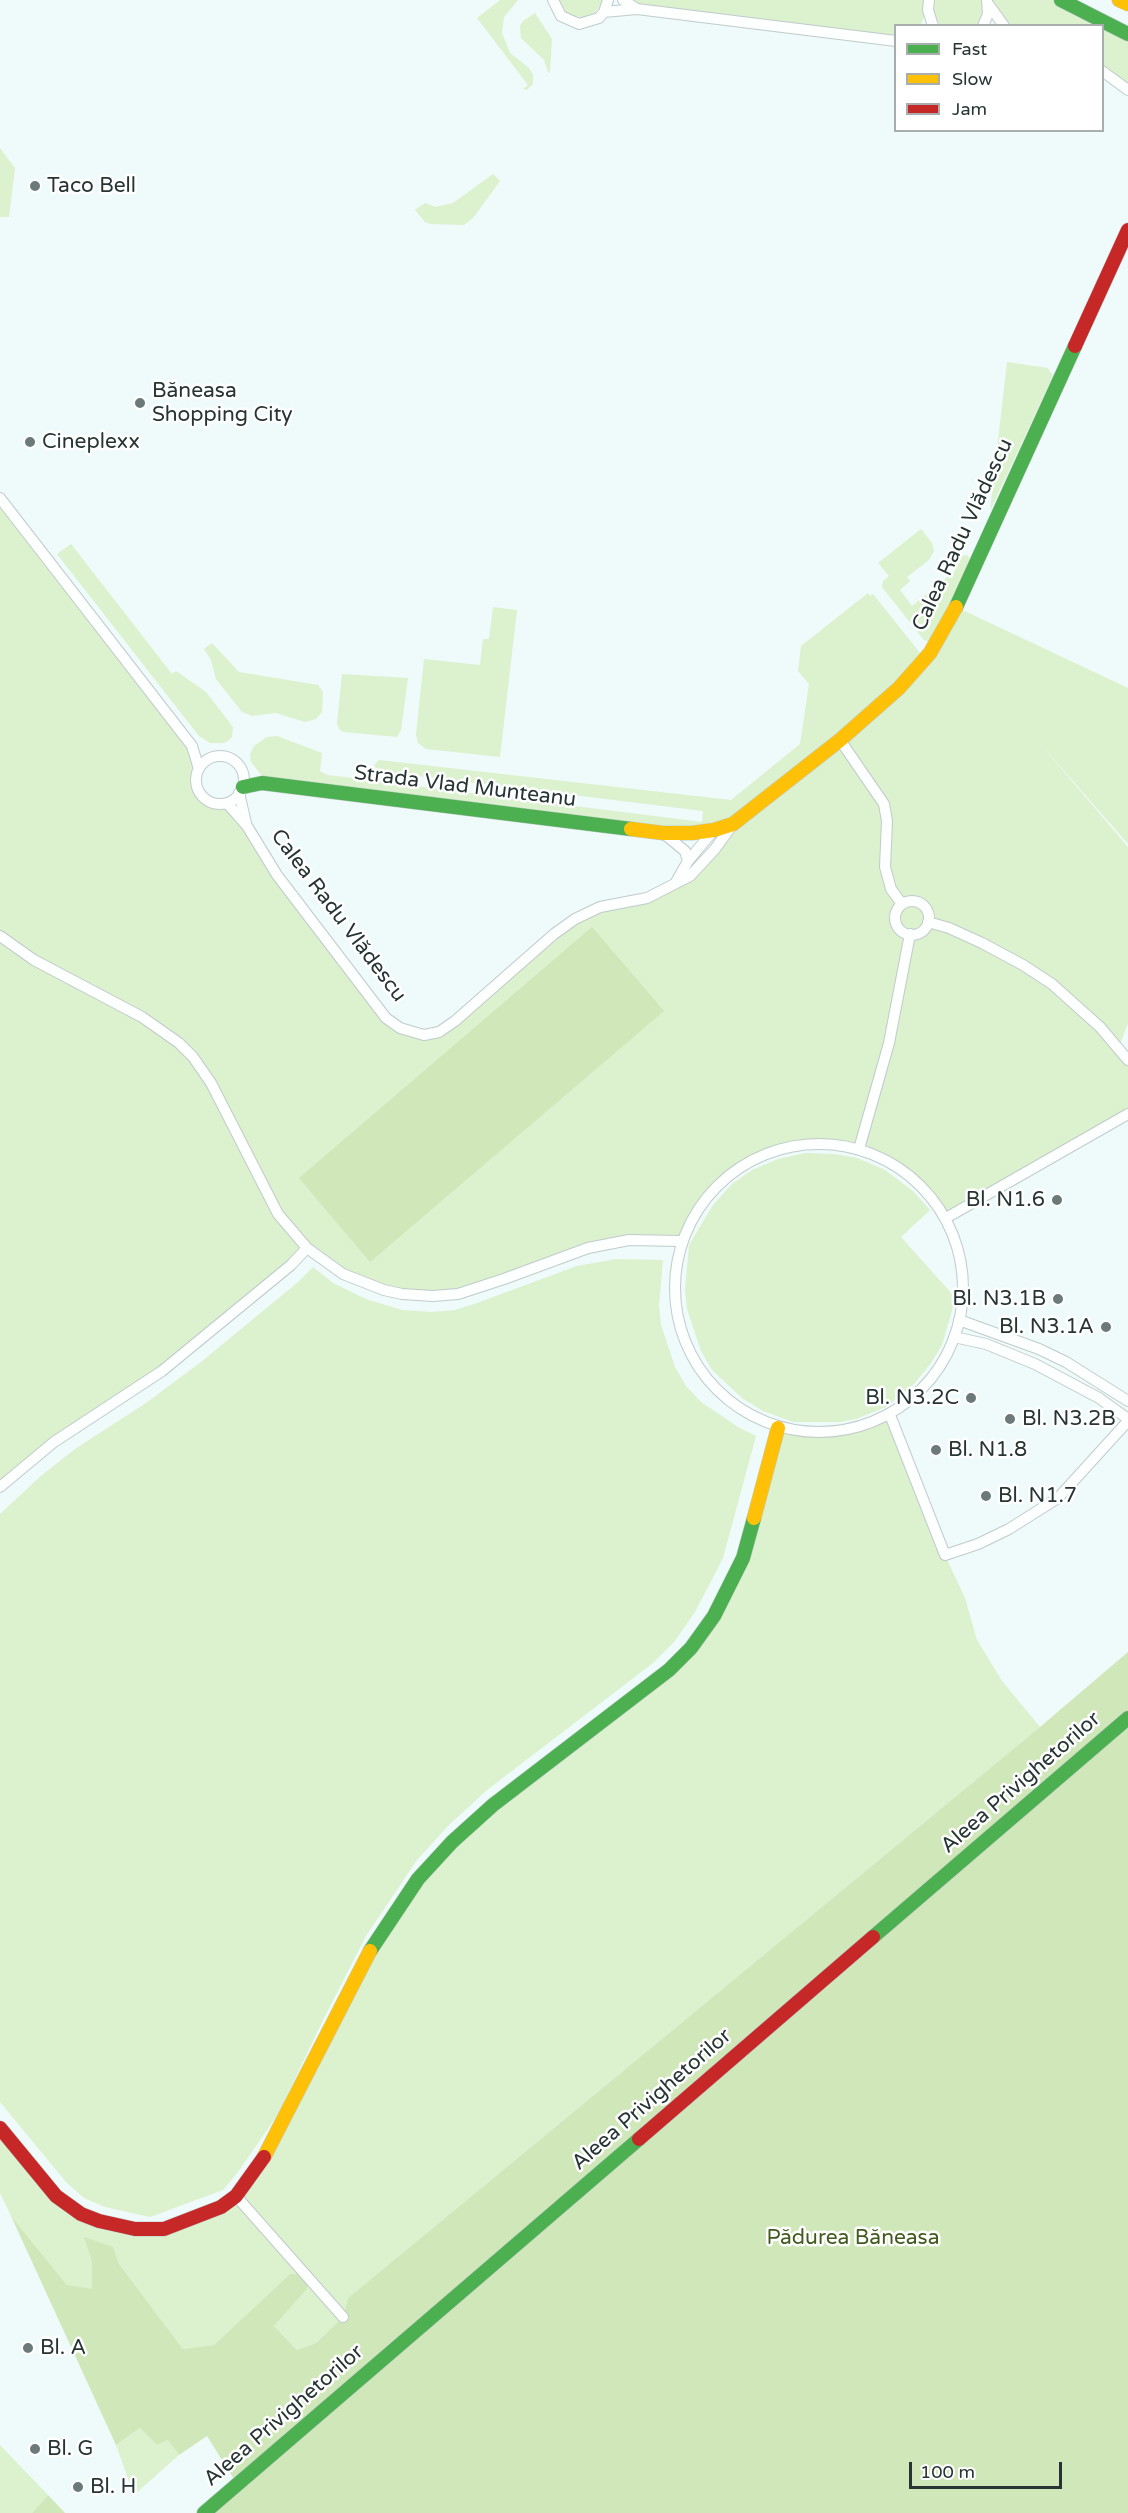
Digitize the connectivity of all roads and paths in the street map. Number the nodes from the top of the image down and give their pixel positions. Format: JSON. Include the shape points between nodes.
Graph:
{"nodes":[{"id":1,"x":553,"y":0,"type":"edge"},
{"id":2,"x":608,"y":0,"type":"edge"},
{"id":3,"x":623,"y":0,"type":"edge"},
{"id":4,"x":1061,"y":0,"type":"edge"},
{"id":5,"x":1119,"y":0,"type":"edge"},
{"id":6,"x":988,"y":2,"type":"edge"},
{"id":7,"x":1128,"y":4,"type":"edge"},
{"id":8,"x":929,"y":5,"type":"edge"},
{"id":9,"x":637,"y":9,"type":"junction"},
{"id":10,"x":604,"y":12,"type":"junction"},
{"id":11,"x":921,"y":24,"type":"edge"},
{"id":12,"x":933,"y":24,"type":"edge"},
{"id":13,"x":984,"y":24,"type":"edge"},
{"id":14,"x":1003,"y":24,"type":"edge"},
{"id":15,"x":1128,"y":34,"type":"edge"},
{"id":16,"x":894,"y":40,"type":"edge"},
{"id":17,"x":1104,"y":72,"type":"edge"},
{"id":18,"x":1128,"y":90,"type":"edge"},
{"id":19,"x":1128,"y":230,"type":"edge"},
{"id":20,"x":0,"y":498,"type":"edge"},
{"id":21,"x":840,"y":740,"type":"junction"},
{"id":22,"x":192,"y":746,"type":"junction"},
{"id":23,"x":213,"y":757,"type":"junction"},
{"id":24,"x":199,"y":769,"type":"junction"},
{"id":25,"x":241,"y":785,"type":"junction"},
{"id":26,"x":227,"y":803,"type":"junction"},
{"id":27,"x":733,"y":824,"type":"junction"},
{"id":28,"x":247,"y":826,"type":"junction"},
{"id":29,"x":663,"y":833,"type":"junction"},
{"id":30,"x":697,"y":838,"type":"junction"},
{"id":31,"x":688,"y":861,"type":"junction"},
{"id":32,"x":701,"y":866,"type":"junction"},
{"id":33,"x":674,"y":884,"type":"junction"},
{"id":34,"x":902,"y":904,"type":"junction"},
{"id":35,"x":928,"y":922,"type":"junction"},
{"id":36,"x":910,"y":934,"type":"junction"},
{"id":37,"x":0,"y":936,"type":"edge"},
{"id":38,"x":1128,"y":1060,"type":"edge"},
{"id":39,"x":1128,"y":1114,"type":"edge"},
{"id":40,"x":859,"y":1149,"type":"junction"},
{"id":41,"x":946,"y":1218,"type":"junction"},
{"id":42,"x":680,"y":1241,"type":"junction"},
{"id":43,"x":307,"y":1248,"type":"junction"},
{"id":44,"x":959,"y":1320,"type":"junction"},
{"id":45,"x":954,"y":1337,"type":"junction"},
{"id":46,"x":1128,"y":1401,"type":"edge"},
{"id":47,"x":890,"y":1415,"type":"junction"},
{"id":48,"x":1128,"y":1420,"type":"edge"},
{"id":49,"x":778,"y":1428,"type":"junction"},
{"id":50,"x":0,"y":1487,"type":"edge"},
{"id":51,"x":1128,"y":1718,"type":"edge"},
{"id":52,"x":0,"y":2128,"type":"edge"},
{"id":53,"x":236,"y":2196,"type":"junction"},
{"id":54,"x":343,"y":2317,"type":"dead end"},
{"id":55,"x":204,"y":2513,"type":"edge"}],
"edges":[{"from":1,"to":10,"type":"street","via":[[561,16],[572,23],[593,21]]},
{"from":2,"to":10,"type":"street"},
{"from":3,"to":9,"type":"street"},
{"from":4,"to":15,"type":"main road"},
{"from":5,"to":7,"type":"main road"},
{"from":6,"to":13,"type":"street"},
{"from":6,"to":14,"type":"street"},
{"from":8,"to":11,"type":"street"},
{"from":8,"to":12,"type":"street"},
{"from":9,"to":10,"type":"street"},
{"from":9,"to":16,"type":"street"},
{"from":17,"to":18,"type":"street"},
{"from":19,"to":21,"type":"main road","name":"Calea Radu Vlădescu","via":[[944,631],[899,688]]},
{"from":20,"to":22,"type":"street"},
{"from":21,"to":27,"type":"main road","name":"Calea Radu Vlădescu"},
{"from":21,"to":34,"type":"street","via":[[884,804],[885,867],[891,889]]},
{"from":22,"to":23,"type":"street"},
{"from":22,"to":24,"type":"street"},
{"from":23,"to":24,"type":"street"},
{"from":23,"to":25,"type":"street","via":[[234,761]]},
{"from":24,"to":26,"type":"street","via":[[196,783],[202,796],[213,803]]},
{"from":25,"to":26,"type":"street"},
{"from":25,"to":28,"type":"street","name":"Calea Radu Vlădescu"},
{"from":25,"to":29,"type":"main road","name":"Strada Vlad Munteanu","via":[[262,783]]},
{"from":26,"to":28,"type":"street","name":"Calea Radu Vlădescu"},
{"from":27,"to":30,"type":"main road","name":"Calea Radu Vlădescu"},
{"from":27,"to":32,"type":"street","name":"Calea Radu Vlădescu"},
{"from":28,"to":33,"type":"street","name":"Calea Radu Vlădescu","via":[[277,875],[386,1018],[414,1034],[439,1032],[455,1021],[575,919],[600,907],[647,898]]},
{"from":29,"to":30,"type":"main road","name":"Calea Radu Vlădescu"},
{"from":29,"to":31,"type":"street","via":[[685,851]]},
{"from":30,"to":31,"type":"street"},
{"from":30,"to":32,"type":"street"},
{"from":31,"to":33,"type":"street"},
{"from":32,"to":33,"type":"street","name":"Calea Radu Vlădescu"},
{"from":34,"to":35,"type":"street","via":[[921,903],[929,915]]},
{"from":34,"to":36,"type":"street","via":[[896,913],[896,923]]},
{"from":35,"to":36,"type":"street","via":[[923,930]]},
{"from":35,"to":38,"type":"street","via":[[982,943],[1052,984],[1100,1027]]},
{"from":36,"to":40,"type":"street","via":[[889,1043]]},
{"from":37,"to":43,"type":"street","via":[[34,960],[161,1028],[193,1058],[224,1107],[268,1197]]},
{"from":39,"to":41,"type":"street"},
{"from":40,"to":41,"type":"street","via":[[889,1162],[919,1184]]},
{"from":40,"to":42,"type":"street","via":[[805,1144],[775,1149],[747,1161],[705,1199]]},
{"from":41,"to":44,"type":"street","via":[[960,1263]]},
{"from":42,"to":43,"type":"street","via":[[610,1243],[577,1251],[482,1287],[433,1296],[402,1294],[364,1283],[336,1270]]},
{"from":42,"to":49,"type":"street","via":[[677,1310],[692,1355],[720,1392]]},
{"from":43,"to":50,"type":"street","via":[[162,1371],[54,1442]]},
{"from":44,"to":45,"type":"street"},
{"from":44,"to":46,"type":"street","via":[[1039,1349]]},
{"from":45,"to":47,"type":"street","via":[[939,1368]]},
{"from":45,"to":48,"type":"street","via":[[986,1344],[1035,1364],[1082,1388]]},
{"from":47,"to":48,"type":"street","via":[[945,1555],[1009,1529],[1058,1498]]},
{"from":47,"to":49,"type":"street","via":[[841,1431],[804,1433]]},
{"from":49,"to":53,"type":"main road","via":[[743,1558],[714,1616],[669,1670],[493,1805],[418,1879],[364,1960],[270,2149]]},
{"from":51,"to":55,"type":"main road","name":"Aleea Privighetorilor"},
{"from":52,"to":53,"type":"main road","via":[[56,2196],[99,2221],[135,2229],[164,2229],[202,2216]]},
{"from":53,"to":54,"type":"street"}]}
